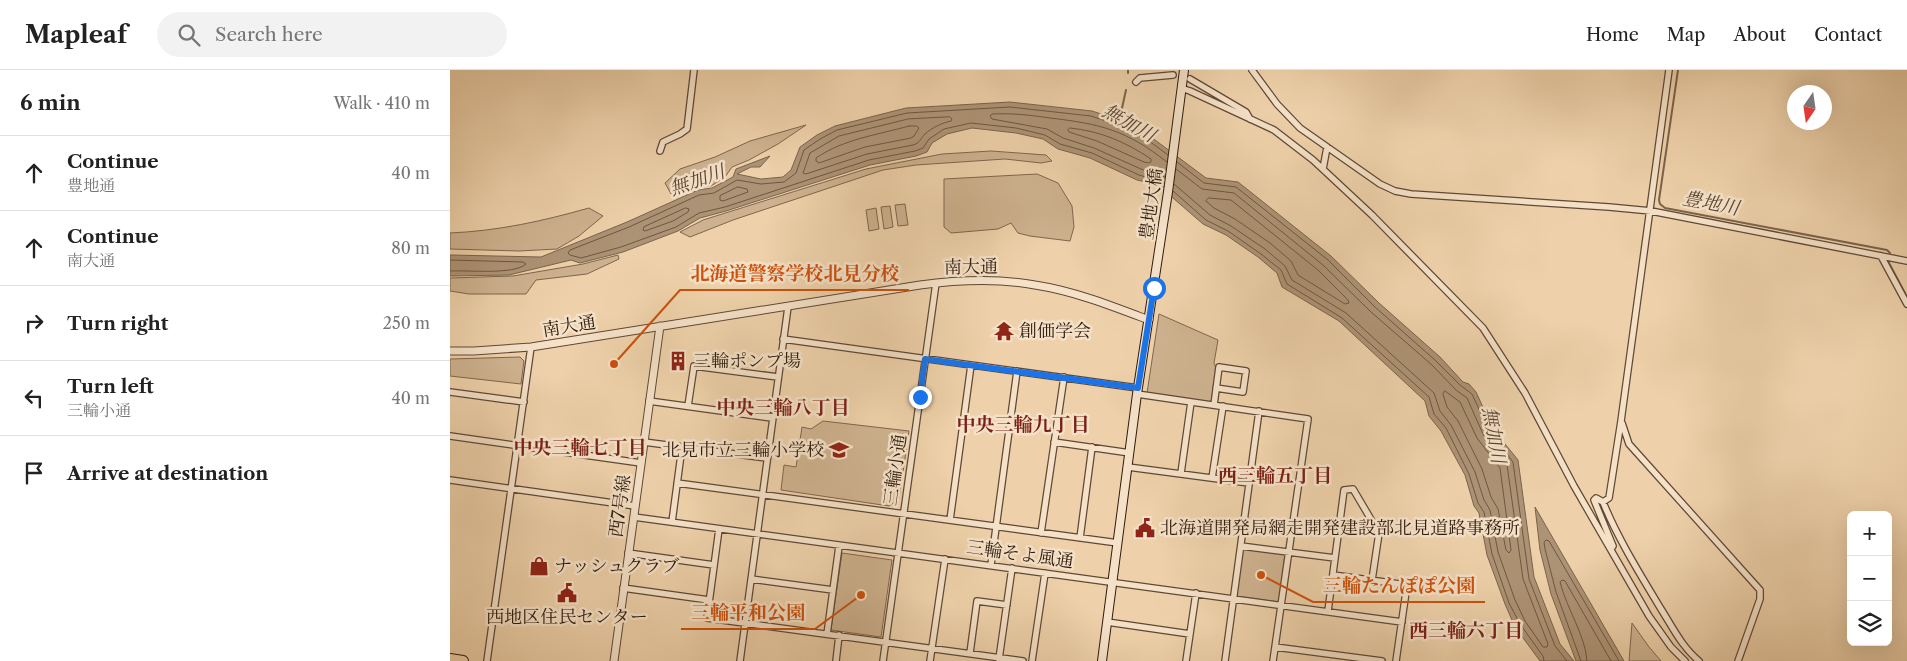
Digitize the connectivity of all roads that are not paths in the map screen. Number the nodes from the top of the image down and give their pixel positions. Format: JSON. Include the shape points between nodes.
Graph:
{"nodes":[{"id":1,"x":694,"y":70,"type":"edge"},
{"id":2,"x":1184,"y":70,"type":"edge"},
{"id":3,"x":1252,"y":70,"type":"edge"},
{"id":4,"x":1669,"y":70,"type":"edge"},
{"id":5,"x":1173,"y":75,"type":"dead end"},
{"id":6,"x":1190,"y":79,"type":"dead end"},
{"id":7,"x":1136,"y":82,"type":"dead end"},
{"id":8,"x":1181,"y":92,"type":"junction"},
{"id":9,"x":1250,"y":119,"type":"junction"},
{"id":10,"x":1328,"y":147,"type":"junction"},
{"id":11,"x":660,"y":150,"type":"dead end"},
{"id":12,"x":1323,"y":170,"type":"junction"},
{"id":13,"x":1651,"y":212,"type":"junction"},
{"id":14,"x":1881,"y":256,"type":"junction"},
{"id":15,"x":1907,"y":262,"type":"edge"},
{"id":16,"x":936,"y":283,"type":"junction"},
{"id":17,"x":1907,"y":304,"type":"edge"},
{"id":18,"x":788,"y":307,"type":"junction"},
{"id":19,"x":1148,"y":320,"type":"junction"},
{"id":20,"x":660,"y":326,"type":"junction"},
{"id":21,"x":783,"y":339,"type":"junction"},
{"id":22,"x":531,"y":347,"type":"junction"},
{"id":23,"x":450,"y":351,"type":"edge"},
{"id":24,"x":925,"y":359,"type":"junction"},
{"id":25,"x":971,"y":365,"type":"junction"},
{"id":26,"x":1017,"y":371,"type":"junction"},
{"id":27,"x":778,"y":377,"type":"junction"},
{"id":28,"x":1064,"y":377,"type":"junction"},
{"id":29,"x":1216,"y":388,"type":"junction"},
{"id":30,"x":1138,"y":391,"type":"junction"},
{"id":31,"x":450,"y":392,"type":"edge"},
{"id":32,"x":650,"y":401,"type":"junction"},
{"id":33,"x":524,"y":402,"type":"junction"},
{"id":34,"x":1191,"y":402,"type":"junction"},
{"id":35,"x":1214,"y":405,"type":"junction"},
{"id":36,"x":688,"y":406,"type":"junction"},
{"id":37,"x":1223,"y":406,"type":"junction"},
{"id":38,"x":1259,"y":411,"type":"junction"},
{"id":39,"x":772,"y":418,"type":"junction"},
{"id":40,"x":1621,"y":421,"type":"junction"},
{"id":41,"x":450,"y":436,"type":"edge"},
{"id":42,"x":644,"y":442,"type":"junction"},
{"id":43,"x":1054,"y":442,"type":"junction"},
{"id":44,"x":518,"y":445,"type":"junction"},
{"id":45,"x":682,"y":447,"type":"junction"},
{"id":46,"x":1092,"y":447,"type":"junction"},
{"id":47,"x":1130,"y":453,"type":"junction"},
{"id":48,"x":766,"y":458,"type":"junction"},
{"id":49,"x":641,"y":463,"type":"junction"},
{"id":50,"x":1128,"y":467,"type":"junction"},
{"id":51,"x":1181,"y":473,"type":"junction"},
{"id":52,"x":1212,"y":478,"type":"junction"},
{"id":53,"x":450,"y":480,"type":"edge"},
{"id":54,"x":677,"y":483,"type":"junction"},
{"id":55,"x":1249,"y":483,"type":"junction"},
{"id":56,"x":512,"y":489,"type":"junction"},
{"id":57,"x":762,"y":494,"type":"junction"},
{"id":58,"x":1603,"y":502,"type":"junction"},
{"id":59,"x":635,"y":506,"type":"junction"},
{"id":60,"x":904,"y":514,"type":"junction"},
{"id":61,"x":634,"y":517,"type":"junction"},
{"id":62,"x":950,"y":520,"type":"junction"},
{"id":63,"x":672,"y":522,"type":"junction"},
{"id":64,"x":996,"y":526,"type":"junction"},
{"id":65,"x":719,"y":529,"type":"junction"},
{"id":66,"x":1042,"y":532,"type":"junction"},
{"id":67,"x":757,"y":534,"type":"junction"},
{"id":68,"x":1080,"y":538,"type":"junction"},
{"id":69,"x":1118,"y":544,"type":"junction"},
{"id":70,"x":839,"y":546,"type":"junction"},
{"id":71,"x":1241,"y":546,"type":"junction"},
{"id":72,"x":1611,"y":549,"type":"junction"},
{"id":73,"x":1288,"y":552,"type":"junction"},
{"id":74,"x":628,"y":553,"type":"junction"},
{"id":75,"x":899,"y":553,"type":"junction"},
{"id":76,"x":1335,"y":558,"type":"junction"},
{"id":77,"x":945,"y":559,"type":"junction"},
{"id":78,"x":991,"y":565,"type":"junction"},
{"id":79,"x":714,"y":566,"type":"junction"},
{"id":80,"x":1012,"y":568,"type":"junction"},
{"id":81,"x":1045,"y":573,"type":"junction"},
{"id":82,"x":1333,"y":575,"type":"junction"},
{"id":83,"x":751,"y":579,"type":"junction"},
{"id":84,"x":1372,"y":580,"type":"junction"},
{"id":85,"x":1113,"y":582,"type":"junction"},
{"id":86,"x":624,"y":588,"type":"junction"},
{"id":87,"x":832,"y":590,"type":"junction"},
{"id":88,"x":1196,"y":593,"type":"junction"},
{"id":89,"x":1234,"y":598,"type":"junction"},
{"id":90,"x":709,"y":600,"type":"junction"},
{"id":91,"x":1007,"y":605,"type":"junction"},
{"id":92,"x":1281,"y":605,"type":"junction"},
{"id":93,"x":1328,"y":612,"type":"junction"},
{"id":94,"x":745,"y":622,"type":"junction"},
{"id":95,"x":1107,"y":622,"type":"junction"},
{"id":96,"x":1402,"y":622,"type":"junction"},
{"id":97,"x":827,"y":634,"type":"junction"},
{"id":98,"x":1190,"y":634,"type":"junction"},
{"id":99,"x":839,"y":635,"type":"junction"},
{"id":100,"x":886,"y":641,"type":"junction"},
{"id":101,"x":1275,"y":646,"type":"junction"},
{"id":102,"x":932,"y":648,"type":"junction"},
{"id":103,"x":970,"y":653,"type":"junction"},
{"id":104,"x":450,"y":659,"type":"edge"},
{"id":105,"x":999,"y":659,"type":"edge"},
{"id":106,"x":463,"y":661,"type":"edge"},
{"id":107,"x":487,"y":661,"type":"edge"},
{"id":108,"x":614,"y":661,"type":"edge"},
{"id":109,"x":740,"y":661,"type":"edge"},
{"id":110,"x":836,"y":661,"type":"edge"},
{"id":111,"x":883,"y":661,"type":"edge"},
{"id":112,"x":930,"y":661,"type":"edge"},
{"id":113,"x":1023,"y":661,"type":"edge"},
{"id":114,"x":1032,"y":661,"type":"edge"},
{"id":115,"x":1102,"y":661,"type":"edge"},
{"id":116,"x":1186,"y":661,"type":"edge"},
{"id":117,"x":1225,"y":661,"type":"edge"},
{"id":118,"x":1273,"y":661,"type":"edge"},
{"id":119,"x":1382,"y":661,"type":"edge"},
{"id":120,"x":1396,"y":661,"type":"edge"},
{"id":121,"x":1685,"y":661,"type":"edge"},
{"id":122,"x":1700,"y":661,"type":"edge"},
{"id":123,"x":1738,"y":661,"type":"edge"}],
"edges":[{"from":1,"to":11,"type":"street","via":[[687,128],[662,142]]},
{"from":2,"to":8,"type":"main road","name":"豊地大橋"},
{"from":3,"to":10,"type":"street","via":[[1300,128]]},
{"from":4,"to":13,"type":"street"},
{"from":5,"to":7,"type":"street","via":[[1140,78]]},
{"from":6,"to":9,"type":"street","via":[[1246,112]]},
{"from":8,"to":9,"type":"street","via":[[1190,91]]},
{"from":8,"to":19,"type":"main road","name":"豊地大橋"},
{"from":9,"to":12,"type":"street","via":[[1274,130]]},
{"from":10,"to":12,"type":"street"},
{"from":10,"to":13,"type":"street","via":[[1363,174],[1395,191]]},
{"from":12,"to":72,"type":"street","via":[[1483,328],[1525,393]]},
{"from":13,"to":14,"type":"street"},
{"from":13,"to":40,"type":"street"},
{"from":14,"to":15,"type":"street"},
{"from":14,"to":17,"type":"street"},
{"from":16,"to":18,"type":"street","name":"南大通"},
{"from":16,"to":19,"type":"street","name":"南大通","via":[[975,280],[1035,284],[1080,295]]},
{"from":16,"to":24,"type":"street","name":"三輪小通"},
{"from":18,"to":20,"type":"street","name":"南大通"},
{"from":18,"to":21,"type":"street"},
{"from":19,"to":30,"type":"main road"},
{"from":20,"to":22,"type":"street","name":"南大通"},
{"from":20,"to":32,"type":"street","name":"西7号線"},
{"from":21,"to":24,"type":"street"},
{"from":21,"to":27,"type":"street"},
{"from":22,"to":23,"type":"street","name":"南大通"},
{"from":22,"to":33,"type":"street"},
{"from":24,"to":25,"type":"street"},
{"from":24,"to":60,"type":"street","name":"三輪小通"},
{"from":25,"to":26,"type":"street"},
{"from":25,"to":62,"type":"street"},
{"from":26,"to":28,"type":"street"},
{"from":26,"to":64,"type":"street"},
{"from":27,"to":36,"type":"street","via":[[694,366]]},
{"from":27,"to":39,"type":"street"},
{"from":28,"to":30,"type":"street"},
{"from":28,"to":43,"type":"street"},
{"from":29,"to":29,"type":"street","via":[[1219,367],[1246,371],[1243,392]]},
{"from":29,"to":35,"type":"street"},
{"from":30,"to":34,"type":"street"},
{"from":30,"to":47,"type":"main road"},
{"from":31,"to":33,"type":"street"},
{"from":32,"to":36,"type":"street"},
{"from":32,"to":42,"type":"street","name":"西7号線"},
{"from":33,"to":44,"type":"street"},
{"from":34,"to":35,"type":"street"},
{"from":34,"to":51,"type":"street"},
{"from":35,"to":37,"type":"street"},
{"from":36,"to":39,"type":"street"},
{"from":37,"to":38,"type":"street"},
{"from":37,"to":52,"type":"street"},
{"from":38,"to":55,"type":"street"},
{"from":38,"to":73,"type":"street","via":[[1308,418]]},
{"from":39,"to":48,"type":"street"},
{"from":40,"to":58,"type":"street","via":[[1609,498]]},
{"from":40,"to":123,"type":"street","via":[[1629,444],[1760,590],[1760,599]]},
{"from":41,"to":44,"type":"street"},
{"from":42,"to":45,"type":"street"},
{"from":42,"to":49,"type":"street","name":"西7号線"},
{"from":43,"to":46,"type":"street"},
{"from":43,"to":66,"type":"street"},
{"from":44,"to":49,"type":"street"},
{"from":44,"to":56,"type":"street"},
{"from":45,"to":48,"type":"street"},
{"from":45,"to":54,"type":"street"},
{"from":46,"to":47,"type":"street"},
{"from":46,"to":68,"type":"street"},
{"from":47,"to":50,"type":"main road"},
{"from":48,"to":57,"type":"street"},
{"from":49,"to":59,"type":"street","name":"西7号線"},
{"from":50,"to":51,"type":"street"},
{"from":50,"to":69,"type":"main road"},
{"from":51,"to":52,"type":"street"},
{"from":52,"to":55,"type":"street"},
{"from":53,"to":56,"type":"street"},
{"from":54,"to":57,"type":"street"},
{"from":54,"to":63,"type":"street"},
{"from":55,"to":71,"type":"street"},
{"from":56,"to":59,"type":"street"},
{"from":56,"to":107,"type":"street"},
{"from":57,"to":60,"type":"street"},
{"from":57,"to":67,"type":"street"},
{"from":58,"to":72,"type":"street","via":[[1594,500],[1613,546]]},
{"from":58,"to":122,"type":"street","via":[[1646,585],[1684,646]]},
{"from":59,"to":61,"type":"street","name":"西7号線"},
{"from":60,"to":62,"type":"street"},
{"from":60,"to":75,"type":"street","name":"三輪小通"},
{"from":61,"to":63,"type":"street","name":"三輪そよ風通"},
{"from":61,"to":74,"type":"street","name":"西7号線"},
{"from":62,"to":64,"type":"street"},
{"from":63,"to":65,"type":"street","name":"三輪そよ風通"},
{"from":64,"to":66,"type":"street"},
{"from":64,"to":78,"type":"street"},
{"from":65,"to":67,"type":"street","name":"三輪そよ風通"},
{"from":65,"to":79,"type":"street"},
{"from":66,"to":68,"type":"street"},
{"from":67,"to":70,"type":"street","name":"三輪そよ風通"},
{"from":67,"to":83,"type":"street"},
{"from":68,"to":69,"type":"street"},
{"from":69,"to":85,"type":"main road"},
{"from":70,"to":75,"type":"street","name":"三輪そよ風通"},
{"from":70,"to":87,"type":"street"},
{"from":71,"to":73,"type":"street"},
{"from":71,"to":89,"type":"street"},
{"from":72,"to":121,"type":"street","via":[[1649,616]]},
{"from":73,"to":76,"type":"street"},
{"from":73,"to":92,"type":"street"},
{"from":74,"to":79,"type":"street"},
{"from":74,"to":86,"type":"street","name":"西7号線"},
{"from":75,"to":77,"type":"street","name":"三輪そよ風通"},
{"from":75,"to":100,"type":"street","name":"三輪小通"},
{"from":76,"to":82,"type":"street"},
{"from":76,"to":84,"type":"street","via":[[1344,490],[1353,489],[1379,533]]},
{"from":77,"to":78,"type":"street","name":"三輪そよ風通"},
{"from":77,"to":102,"type":"street"},
{"from":78,"to":80,"type":"street","name":"三輪そよ風通"},
{"from":79,"to":90,"type":"street"},
{"from":80,"to":81,"type":"street","name":"三輪そよ風通"},
{"from":80,"to":91,"type":"street"},
{"from":81,"to":85,"type":"street","name":"三輪そよ風通"},
{"from":81,"to":114,"type":"street"},
{"from":82,"to":84,"type":"street"},
{"from":82,"to":93,"type":"street"},
{"from":83,"to":87,"type":"street"},
{"from":83,"to":94,"type":"street"},
{"from":84,"to":96,"type":"street","via":[[1407,585]]},
{"from":85,"to":88,"type":"street","name":"三輪そよ風通"},
{"from":85,"to":95,"type":"main road"},
{"from":86,"to":90,"type":"street"},
{"from":86,"to":108,"type":"street","name":"西7号線"},
{"from":87,"to":97,"type":"street"},
{"from":88,"to":89,"type":"street","name":"三輪そよ風通"},
{"from":88,"to":98,"type":"street"},
{"from":89,"to":92,"type":"street","name":"三輪そよ風通"},
{"from":89,"to":117,"type":"street"},
{"from":90,"to":94,"type":"street","via":[[707,618]]},
{"from":91,"to":103,"type":"street","via":[[977,601]]},
{"from":91,"to":105,"type":"street"},
{"from":92,"to":93,"type":"street","name":"三輪そよ風通"},
{"from":92,"to":101,"type":"street"},
{"from":93,"to":96,"type":"street","name":"三輪そよ風通"},
{"from":94,"to":97,"type":"street"},
{"from":94,"to":109,"type":"street"},
{"from":95,"to":98,"type":"street"},
{"from":95,"to":115,"type":"main road"},
{"from":96,"to":120,"type":"street"},
{"from":97,"to":99,"type":"street"},
{"from":98,"to":116,"type":"street"},
{"from":99,"to":100,"type":"street"},
{"from":99,"to":110,"type":"street"},
{"from":100,"to":102,"type":"street"},
{"from":100,"to":111,"type":"street","name":"三輪小通"},
{"from":101,"to":118,"type":"street"},
{"from":101,"to":119,"type":"street"},
{"from":102,"to":103,"type":"street"},
{"from":102,"to":112,"type":"street"},
{"from":103,"to":105,"type":"street"},
{"from":104,"to":106,"type":"highway"},
{"from":105,"to":113,"type":"street"}]}
